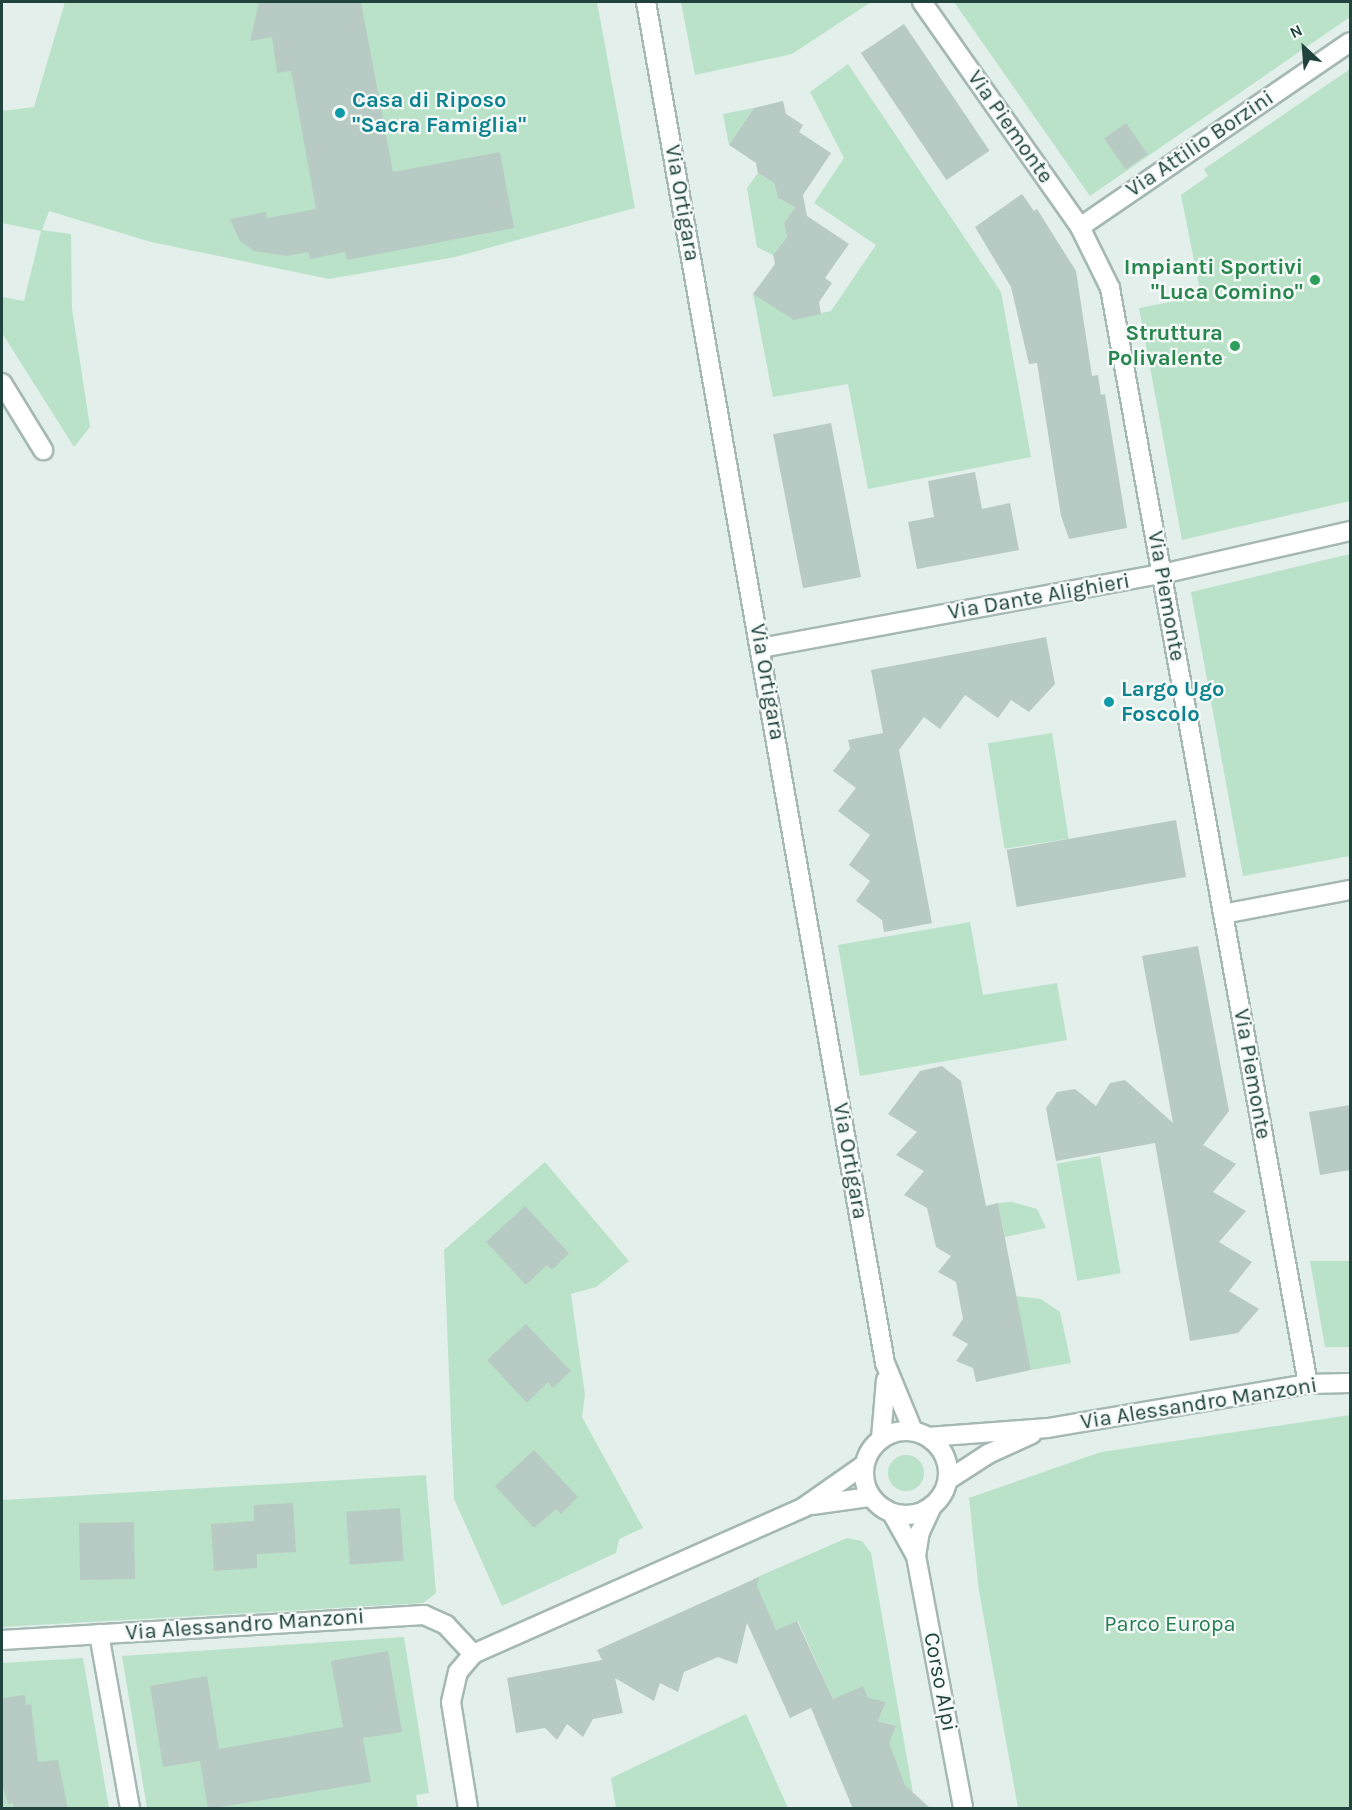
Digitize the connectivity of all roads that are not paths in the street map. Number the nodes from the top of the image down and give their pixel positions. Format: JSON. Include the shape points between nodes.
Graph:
{"nodes":[{"id":1,"x":646,"y":2,"type":"edge"},
{"id":2,"x":922,"y":2,"type":"edge"},
{"id":3,"x":1350,"y":42,"type":"edge"},
{"id":4,"x":1080,"y":227,"type":"junction"},
{"id":5,"x":2,"y":383,"type":"edge"},
{"id":6,"x":43,"y":450,"type":"dead end"},
{"id":7,"x":1350,"y":531,"type":"edge"},
{"id":8,"x":1162,"y":574,"type":"junction"},
{"id":9,"x":761,"y":648,"type":"junction"},
{"id":10,"x":1350,"y":890,"type":"edge"},
{"id":11,"x":1223,"y":914,"type":"junction"},
{"id":12,"x":885,"y":1363,"type":"junction"},
{"id":13,"x":1350,"y":1383,"type":"edge"},
{"id":14,"x":1308,"y":1384,"type":"junction"},
{"id":15,"x":1048,"y":1428,"type":"junction"},
{"id":16,"x":920,"y":1434,"type":"junction"},
{"id":17,"x":881,"y":1438,"type":"junction"},
{"id":18,"x":864,"y":1465,"type":"junction"},
{"id":19,"x":948,"y":1480,"type":"junction"},
{"id":20,"x":870,"y":1497,"type":"junction"},
{"id":21,"x":932,"y":1506,"type":"junction"},
{"id":22,"x":804,"y":1507,"type":"junction"},
{"id":23,"x":892,"y":1514,"type":"junction"},
{"id":24,"x":916,"y":1556,"type":"junction"},
{"id":25,"x":99,"y":1634,"type":"junction"},
{"id":26,"x":2,"y":1640,"type":"edge"},
{"id":27,"x":468,"y":1658,"type":"junction"},
{"id":28,"x":129,"y":1809,"type":"edge"},
{"id":29,"x":468,"y":1809,"type":"edge"},
{"id":30,"x":963,"y":1809,"type":"edge"}],
"edges":[{"from":1,"to":9,"type":"street","name":"Via Ortigara"},
{"from":2,"to":4,"type":"street","name":"Via Piemonte"},
{"from":3,"to":4,"type":"street","name":"Via Attilio Borzini"},
{"from":4,"to":8,"type":"street","name":"Via Piemonte","via":[[1110,288]]},
{"from":5,"to":6,"type":"street"},
{"from":7,"to":8,"type":"street","name":"Via Dante Alighieri"},
{"from":8,"to":9,"type":"street","name":"Via Dante Alighieri"},
{"from":8,"to":11,"type":"street","name":"Via Piemonte"},
{"from":9,"to":12,"type":"street","name":"Via Ortigara"},
{"from":10,"to":11,"type":"street"},
{"from":11,"to":14,"type":"street","name":"Via Piemonte"},
{"from":12,"to":16,"type":"street","name":"Via Ortigara"},
{"from":12,"to":17,"type":"street","name":"Via Ortigara"},
{"from":13,"to":14,"type":"street","name":"Via Alessandro Manzoni"},
{"from":14,"to":15,"type":"street","name":"Via Alessandro Manzoni"},
{"from":15,"to":16,"type":"street","name":"Via Alessandro Manzoni"},
{"from":15,"to":19,"type":"street","name":"Via Alessandro Manzoni","via":[[988,1454]]},
{"from":16,"to":17,"type":"street","name":"Via Alessandro Manzoni"},
{"from":16,"to":19,"type":"street","via":[[940,1448]]},
{"from":17,"to":18,"type":"street"},
{"from":18,"to":20,"type":"street"},
{"from":18,"to":22,"type":"street"},
{"from":19,"to":21,"type":"street","name":"Via Alessandro Manzoni"},
{"from":20,"to":22,"type":"street"},
{"from":20,"to":23,"type":"street"},
{"from":21,"to":23,"type":"street","via":[[920,1513]]},
{"from":21,"to":24,"type":"street","name":"Corso Alpi","via":[[920,1532]]},
{"from":22,"to":27,"type":"street"},
{"from":23,"to":24,"type":"street","name":"Corso Alpi"},
{"from":24,"to":30,"type":"street","name":"Corso Alpi"},
{"from":25,"to":26,"type":"street","name":"Via Alessandro Manzoni"},
{"from":25,"to":27,"type":"street","name":"Via Alessandro Manzoni","via":[[424,1615],[446,1625]]},
{"from":25,"to":28,"type":"street"},
{"from":27,"to":29,"type":"street","via":[[451,1702]]}]}
